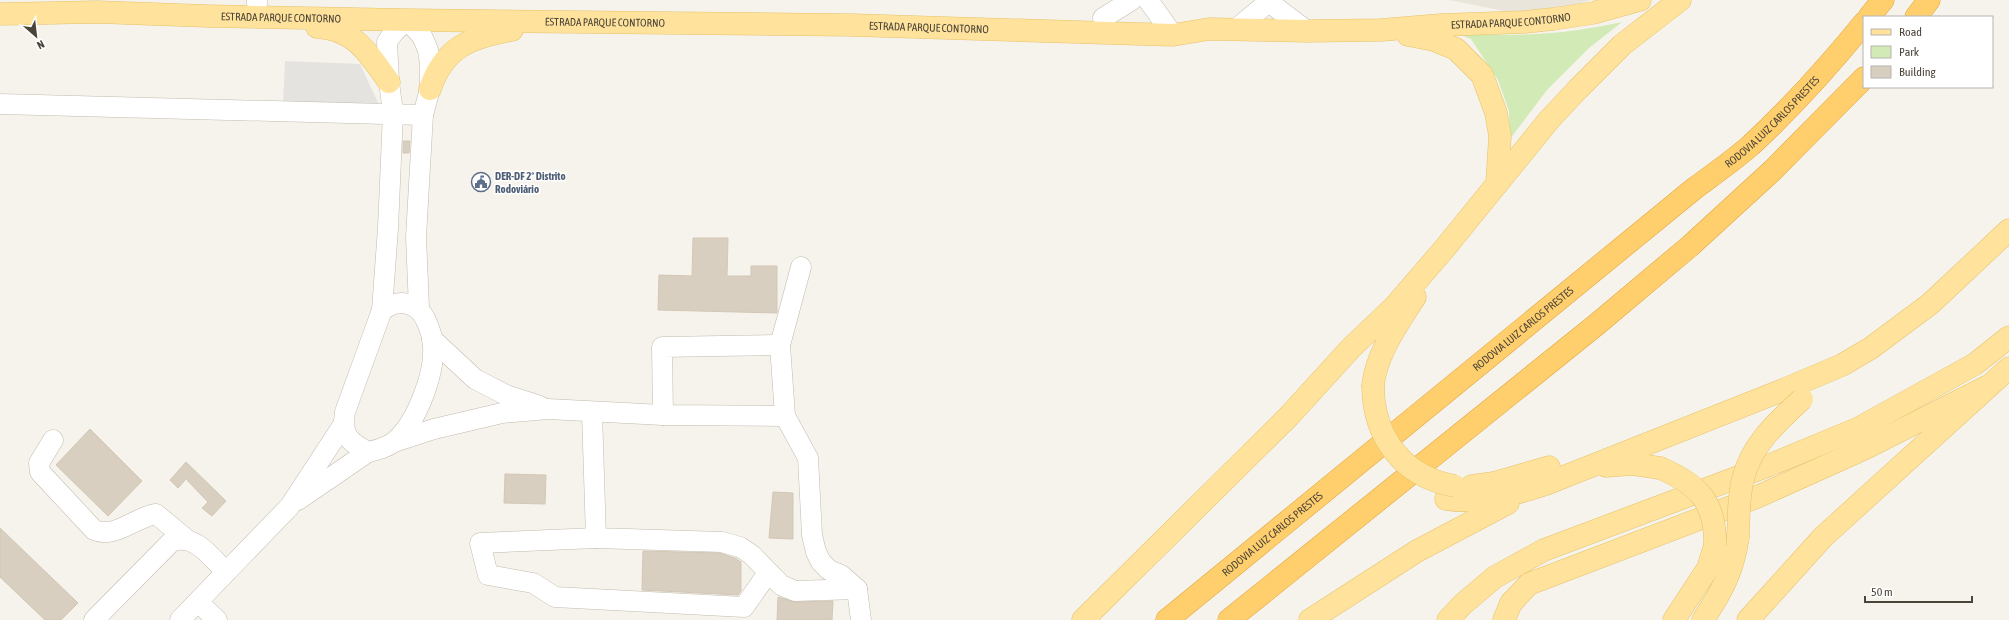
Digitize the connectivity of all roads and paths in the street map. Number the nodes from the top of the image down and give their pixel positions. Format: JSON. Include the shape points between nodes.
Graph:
{"nodes":[{"id":1,"x":0,"y":0,"type":"edge"},
{"id":2,"x":1132,"y":0,"type":"edge"},
{"id":3,"x":1148,"y":0,"type":"edge"},
{"id":4,"x":1640,"y":0,"type":"edge"},
{"id":5,"x":1680,"y":0,"type":"edge"},
{"id":6,"x":1883,"y":0,"type":"edge"},
{"id":7,"x":1929,"y":0,"type":"edge"},
{"id":8,"x":1268,"y":1,"type":"edge"},
{"id":9,"x":257,"y":2,"type":"edge"},
{"id":10,"x":72,"y":3,"type":"edge"},
{"id":11,"x":373,"y":8,"type":"junction"},
{"id":12,"x":441,"y":10,"type":"junction"},
{"id":13,"x":0,"y":14,"type":"edge"},
{"id":14,"x":162,"y":15,"type":"junction"},
{"id":15,"x":1870,"y":16,"type":"edge"},
{"id":16,"x":1917,"y":16,"type":"edge"},
{"id":17,"x":1103,"y":18,"type":"junction"},
{"id":18,"x":407,"y":20,"type":"junction"},
{"id":19,"x":557,"y":22,"type":"junction"},
{"id":20,"x":1863,"y":24,"type":"edge"},
{"id":21,"x":1169,"y":28,"type":"junction"},
{"id":22,"x":1236,"y":29,"type":"junction"},
{"id":23,"x":1381,"y":30,"type":"junction"},
{"id":24,"x":1307,"y":31,"type":"junction"},
{"id":25,"x":1863,"y":79,"type":"edge"},
{"id":26,"x":389,"y":82,"type":"junction"},
{"id":27,"x":430,"y":89,"type":"junction"},
{"id":28,"x":0,"y":104,"type":"edge"},
{"id":29,"x":393,"y":113,"type":"junction"},
{"id":30,"x":423,"y":115,"type":"junction"},
{"id":31,"x":390,"y":176,"type":"junction"},
{"id":32,"x":419,"y":179,"type":"junction"},
{"id":33,"x":1497,"y":184,"type":"junction"},
{"id":34,"x":2009,"y":216,"type":"edge"},
{"id":35,"x":2009,"y":230,"type":"edge"},
{"id":36,"x":1445,"y":248,"type":"junction"},
{"id":37,"x":801,"y":267,"type":"dead end"},
{"id":38,"x":1970,"y":268,"type":"junction"},
{"id":39,"x":1395,"y":306,"type":"junction"},
{"id":40,"x":419,"y":308,"type":"junction"},
{"id":41,"x":382,"y":310,"type":"junction"},
{"id":42,"x":2009,"y":337,"type":"edge"},
{"id":43,"x":432,"y":339,"type":"junction"},
{"id":44,"x":780,"y":345,"type":"junction"},
{"id":45,"x":1842,"y":365,"type":"junction"},
{"id":46,"x":2009,"y":368,"type":"edge"},
{"id":47,"x":1986,"y":387,"type":"junction"},
{"id":48,"x":1368,"y":390,"type":"junction"},
{"id":49,"x":548,"y":409,"type":"junction"},
{"id":50,"x":592,"y":412,"type":"junction"},
{"id":51,"x":663,"y":415,"type":"junction"},
{"id":52,"x":785,"y":416,"type":"junction"},
{"id":53,"x":343,"y":425,"type":"junction"},
{"id":54,"x":53,"y":440,"type":"dead end"},
{"id":55,"x":1656,"y":440,"type":"junction"},
{"id":56,"x":394,"y":442,"type":"junction"},
{"id":57,"x":368,"y":452,"type":"junction"},
{"id":58,"x":1585,"y":468,"type":"junction"},
{"id":59,"x":1546,"y":484,"type":"junction"},
{"id":60,"x":1450,"y":492,"type":"junction"},
{"id":61,"x":290,"y":506,"type":"junction"},
{"id":62,"x":185,"y":538,"type":"junction"},
{"id":63,"x":596,"y":538,"type":"junction"},
{"id":64,"x":226,"y":572,"type":"junction"},
{"id":65,"x":768,"y":573,"type":"junction"},
{"id":66,"x":857,"y":589,"type":"junction"},
{"id":67,"x":198,"y":602,"type":"junction"},
{"id":68,"x":94,"y":620,"type":"edge"},
{"id":69,"x":180,"y":620,"type":"edge"},
{"id":70,"x":217,"y":620,"type":"edge"},
{"id":71,"x":861,"y":620,"type":"edge"},
{"id":72,"x":1082,"y":620,"type":"edge"},
{"id":73,"x":1167,"y":620,"type":"edge"},
{"id":74,"x":1229,"y":620,"type":"edge"},
{"id":75,"x":1310,"y":620,"type":"edge"},
{"id":76,"x":1448,"y":620,"type":"edge"},
{"id":77,"x":1504,"y":620,"type":"edge"},
{"id":78,"x":1674,"y":620,"type":"edge"},
{"id":79,"x":1703,"y":620,"type":"edge"},
{"id":80,"x":1748,"y":620,"type":"edge"}],
"edges":[{"from":1,"to":10,"type":"main road","name":"ESTRADA PARQUE CONTORNO"},
{"from":2,"to":17,"type":"street"},
{"from":3,"to":21,"type":"street"},
{"from":4,"to":23,"type":"main road","name":"ESTRADA PARQUE CONTORNO","via":[[1593,13],[1553,19]]},
{"from":5,"to":33,"type":"main road","via":[[1611,56],[1549,120]]},
{"from":6,"to":15,"type":"highway"},
{"from":7,"to":16,"type":"highway"},
{"from":8,"to":22,"type":"street"},
{"from":8,"to":24,"type":"street"},
{"from":9,"to":10,"type":"main road","name":"ESTRADA PARQUE CONTORNO","via":[[152,5]]},
{"from":9,"to":11,"type":"main road","name":"ESTRADA PARQUE CONTORNO"},
{"from":10,"to":13,"type":"main road","name":"ESTRADA PARQUE CONTORNO"},
{"from":10,"to":14,"type":"main road","name":"ESTRADA PARQUE CONTORNO"},
{"from":11,"to":12,"type":"main road","name":"ESTRADA PARQUE CONTORNO"},
{"from":11,"to":18,"type":"main road"},
{"from":12,"to":17,"type":"main road","name":"ESTRADA PARQUE CONTORNO","via":[[761,10]]},
{"from":12,"to":18,"type":"main road","via":[[415,14]]},
{"from":14,"to":18,"type":"main road","name":"ESTRADA PARQUE CONTORNO"},
{"from":14,"to":26,"type":"main road","via":[[207,23],[337,30],[362,45]]},
{"from":17,"to":21,"type":"main road","name":"ESTRADA PARQUE CONTORNO"},
{"from":18,"to":19,"type":"main road","name":"ESTRADA PARQUE CONTORNO"},
{"from":18,"to":26,"type":"street","via":[[387,42]]},
{"from":18,"to":27,"type":"street","via":[[422,36],[428,50]]},
{"from":19,"to":21,"type":"main road","name":"ESTRADA PARQUE CONTORNO"},
{"from":19,"to":27,"type":"main road","via":[[474,39],[445,60],[435,72]]},
{"from":20,"to":73,"type":"highway","name":"RODOVIA LUIZ CARLOS PRESTES","via":[[1795,103],[1750,146]]},
{"from":21,"to":22,"type":"main road","name":"ESTRADA PARQUE CONTORNO"},
{"from":22,"to":24,"type":"main road","name":"ESTRADA PARQUE CONTORNO"},
{"from":23,"to":24,"type":"main road","name":"ESTRADA PARQUE CONTORNO"},
{"from":23,"to":33,"type":"main road","name":"ESTRADA PARQUE CONTORNO","via":[[1434,40],[1456,49],[1482,75],[1496,113],[1500,136]]},
{"from":25,"to":74,"type":"highway","via":[[1773,170],[1690,246],[1596,325]]},
{"from":26,"to":29,"type":"street"},
{"from":27,"to":30,"type":"street"},
{"from":28,"to":29,"type":"street"},
{"from":29,"to":30,"type":"street"},
{"from":29,"to":31,"type":"street"},
{"from":30,"to":32,"type":"street"},
{"from":31,"to":32,"type":"street"},
{"from":31,"to":41,"type":"street"},
{"from":32,"to":40,"type":"street","via":[[416,237]]},
{"from":33,"to":36,"type":"main road"},
{"from":34,"to":38,"type":"main road"},
{"from":35,"to":38,"type":"main road"},
{"from":36,"to":39,"type":"main road"},
{"from":36,"to":48,"type":"main road","via":[[1386,346]]},
{"from":37,"to":44,"type":"street"},
{"from":38,"to":45,"type":"main road","via":[[1898,328]]},
{"from":39,"to":48,"type":"main road","via":[[1366,366]]},
{"from":39,"to":72,"type":"main road","via":[[1351,348],[1289,416]]},
{"from":40,"to":41,"type":"street","via":[[402,303],[393,304]]},
{"from":40,"to":43,"type":"street"},
{"from":41,"to":53,"type":"street","via":[[345,412]]},
{"from":42,"to":76,"type":"main road","via":[[1975,364],[1859,428],[1770,465],[1544,550],[1495,577]]},
{"from":43,"to":49,"type":"street","via":[[475,379],[506,395]]},
{"from":43,"to":56,"type":"street","via":[[433,354],[428,383],[417,410]]},
{"from":44,"to":51,"type":"street","via":[[662,347]]},
{"from":44,"to":52,"type":"street"},
{"from":45,"to":55,"type":"main road"},
{"from":45,"to":79,"type":"main road","bridge":true,"via":[[1766,434],[1754,451],[1742,480],[1735,560],[1718,597]]},
{"from":46,"to":47,"type":"main road"},
{"from":47,"to":77,"type":"main road","via":[[1866,448],[1757,498],[1529,584],[1510,603]]},
{"from":47,"to":80,"type":"main road","via":[[1823,537]]},
{"from":48,"to":60,"type":"main road","via":[[1366,415],[1372,435],[1381,451],[1394,467],[1421,488]]},
{"from":49,"to":50,"type":"street"},
{"from":49,"to":56,"type":"street","via":[[502,413],[434,429]]},
{"from":50,"to":51,"type":"street"},
{"from":50,"to":63,"type":"street"},
{"from":51,"to":52,"type":"street"},
{"from":52,"to":66,"type":"street","via":[[808,458],[812,535],[816,552],[829,570],[841,575]]},
{"from":53,"to":57,"type":"street","via":[[355,445]]},
{"from":53,"to":61,"type":"street"},
{"from":54,"to":62,"type":"street","via":[[39,463],[40,472],[94,530],[112,532],[136,520],[156,514]]},
{"from":55,"to":58,"type":"main road"},
{"from":55,"to":60,"type":"main road","via":[[1606,447],[1494,484]]},
{"from":56,"to":57,"type":"street","via":[[379,450]]},
{"from":57,"to":61,"type":"street"},
{"from":58,"to":59,"type":"main road"},
{"from":58,"to":78,"type":"main road","bridge":true,"via":[[1633,464],[1660,468],[1678,475],[1701,494],[1716,527],[1715,545],[1708,568]]},
{"from":59,"to":60,"type":"main road","via":[[1512,495],[1465,502]]},
{"from":59,"to":75,"type":"main road","via":[[1417,551]]},
{"from":61,"to":64,"type":"street"},
{"from":62,"to":64,"type":"street","via":[[194,541]]},
{"from":62,"to":68,"type":"street","via":[[171,542]]},
{"from":63,"to":65,"type":"street","via":[[722,542],[740,547],[752,555]]},
{"from":63,"to":65,"type":"street","via":[[480,543],[488,575],[533,583],[555,597],[744,606]]},
{"from":64,"to":67,"type":"street"},
{"from":65,"to":66,"type":"street","via":[[781,585],[795,591]]},
{"from":66,"to":71,"type":"street"},
{"from":67,"to":69,"type":"street"},
{"from":67,"to":70,"type":"street"}]}
